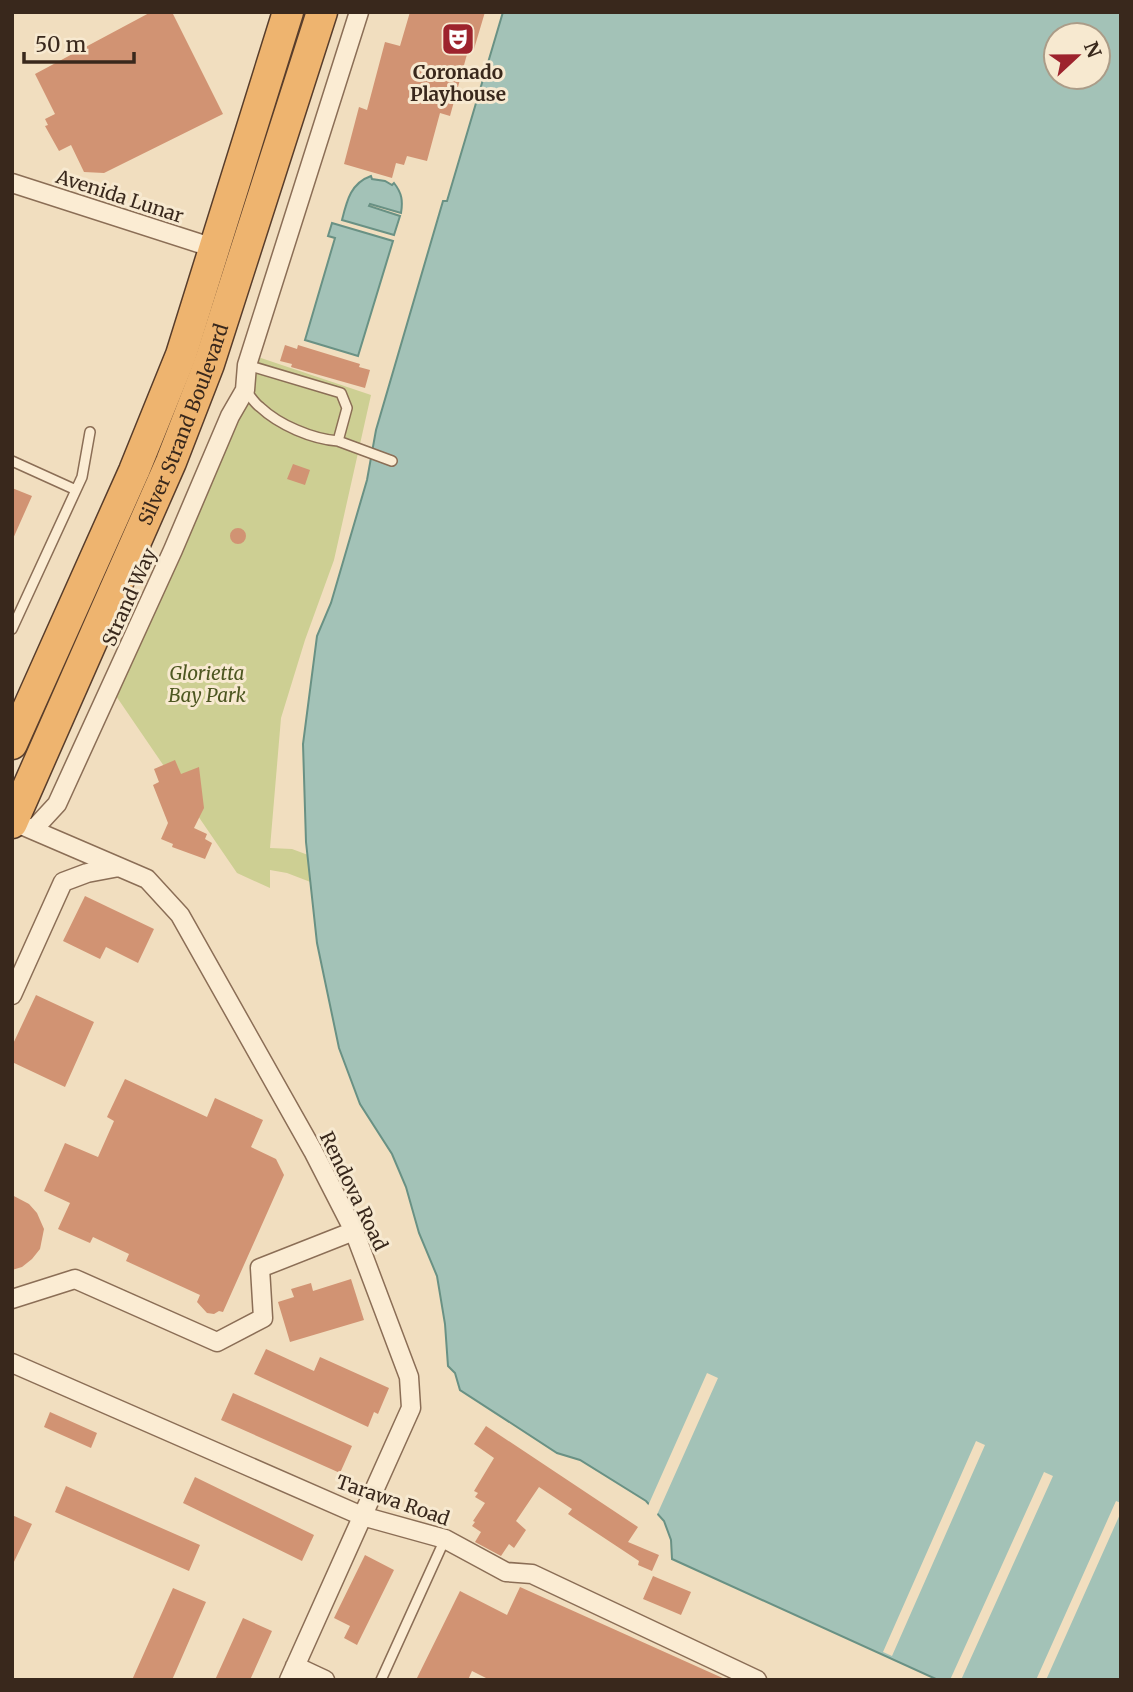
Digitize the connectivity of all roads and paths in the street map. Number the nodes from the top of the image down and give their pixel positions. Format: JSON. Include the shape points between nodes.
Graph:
{"nodes":[{"id":1,"x":288,"y":12,"type":"edge"},
{"id":2,"x":322,"y":12,"type":"edge"},
{"id":3,"x":359,"y":12,"type":"edge"},
{"id":4,"x":12,"y":183,"type":"edge"},
{"id":5,"x":214,"y":248,"type":"junction"},
{"id":6,"x":247,"y":365,"type":"junction"},
{"id":7,"x":245,"y":390,"type":"junction"},
{"id":8,"x":90,"y":432,"type":"dead end"},
{"id":9,"x":338,"y":441,"type":"junction"},
{"id":10,"x":12,"y":461,"type":"edge"},
{"id":11,"x":393,"y":461,"type":"dead end"},
{"id":12,"x":76,"y":490,"type":"junction"},
{"id":13,"x":12,"y":629,"type":"edge"},
{"id":14,"x":12,"y":744,"type":"edge"},
{"id":15,"x":18,"y":824,"type":"edge"},
{"id":16,"x":120,"y":867,"type":"junction"},
{"id":17,"x":12,"y":995,"type":"edge"},
{"id":18,"x":354,"y":1231,"type":"junction"},
{"id":19,"x":12,"y":1299,"type":"edge"},
{"id":20,"x":12,"y":1363,"type":"edge"},
{"id":21,"x":362,"y":1516,"type":"junction"},
{"id":22,"x":445,"y":1539,"type":"junction"},
{"id":23,"x":292,"y":1673,"type":"edge"},
{"id":24,"x":325,"y":1680,"type":"edge"},
{"id":25,"x":381,"y":1680,"type":"edge"},
{"id":26,"x":757,"y":1680,"type":"edge"}],
"edges":[{"from":1,"to":5,"type":"highway","name":"Silver Strand Boulevard"},
{"from":2,"to":15,"type":"highway","name":"Silver Strand Boulevard","via":[[209,364]]},
{"from":3,"to":6,"type":"street","name":"Strand Way"},
{"from":4,"to":5,"type":"street","name":"Avenida Lunar"},
{"from":5,"to":14,"type":"highway","name":"Silver Strand Boulevard","via":[[181,355],[134,471]]},
{"from":6,"to":7,"type":"street","name":"Strand Way"},
{"from":6,"to":9,"type":"lane","via":[[341,393],[346,408]]},
{"from":7,"to":9,"type":"lane","via":[[259,407],[282,422]]},
{"from":7,"to":15,"type":"street","name":"Strand Way","via":[[57,804]]},
{"from":8,"to":12,"type":"lane"},
{"from":9,"to":11,"type":"lane"},
{"from":10,"to":12,"type":"lane"},
{"from":12,"to":13,"type":"lane"},
{"from":15,"to":16,"type":"street","name":"Rendova Road"},
{"from":16,"to":17,"type":"street","via":[[63,882]]},
{"from":16,"to":18,"type":"street","name":"Rendova Road","via":[[147,879],[180,915]]},
{"from":18,"to":19,"type":"street","via":[[260,1268],[263,1318],[218,1342],[75,1279]]},
{"from":18,"to":21,"type":"street","name":"Rendova Road","via":[[409,1377],[411,1408]]},
{"from":20,"to":21,"type":"street","name":"Tarawa Road"},
{"from":21,"to":22,"type":"street","name":"Tarawa Road"},
{"from":21,"to":23,"type":"street","name":"Rendova Road"},
{"from":22,"to":25,"type":"lane"},
{"from":22,"to":26,"type":"street","name":"Tarawa Road","via":[[506,1572],[532,1574]]},
{"from":23,"to":24,"type":"street"}]}
